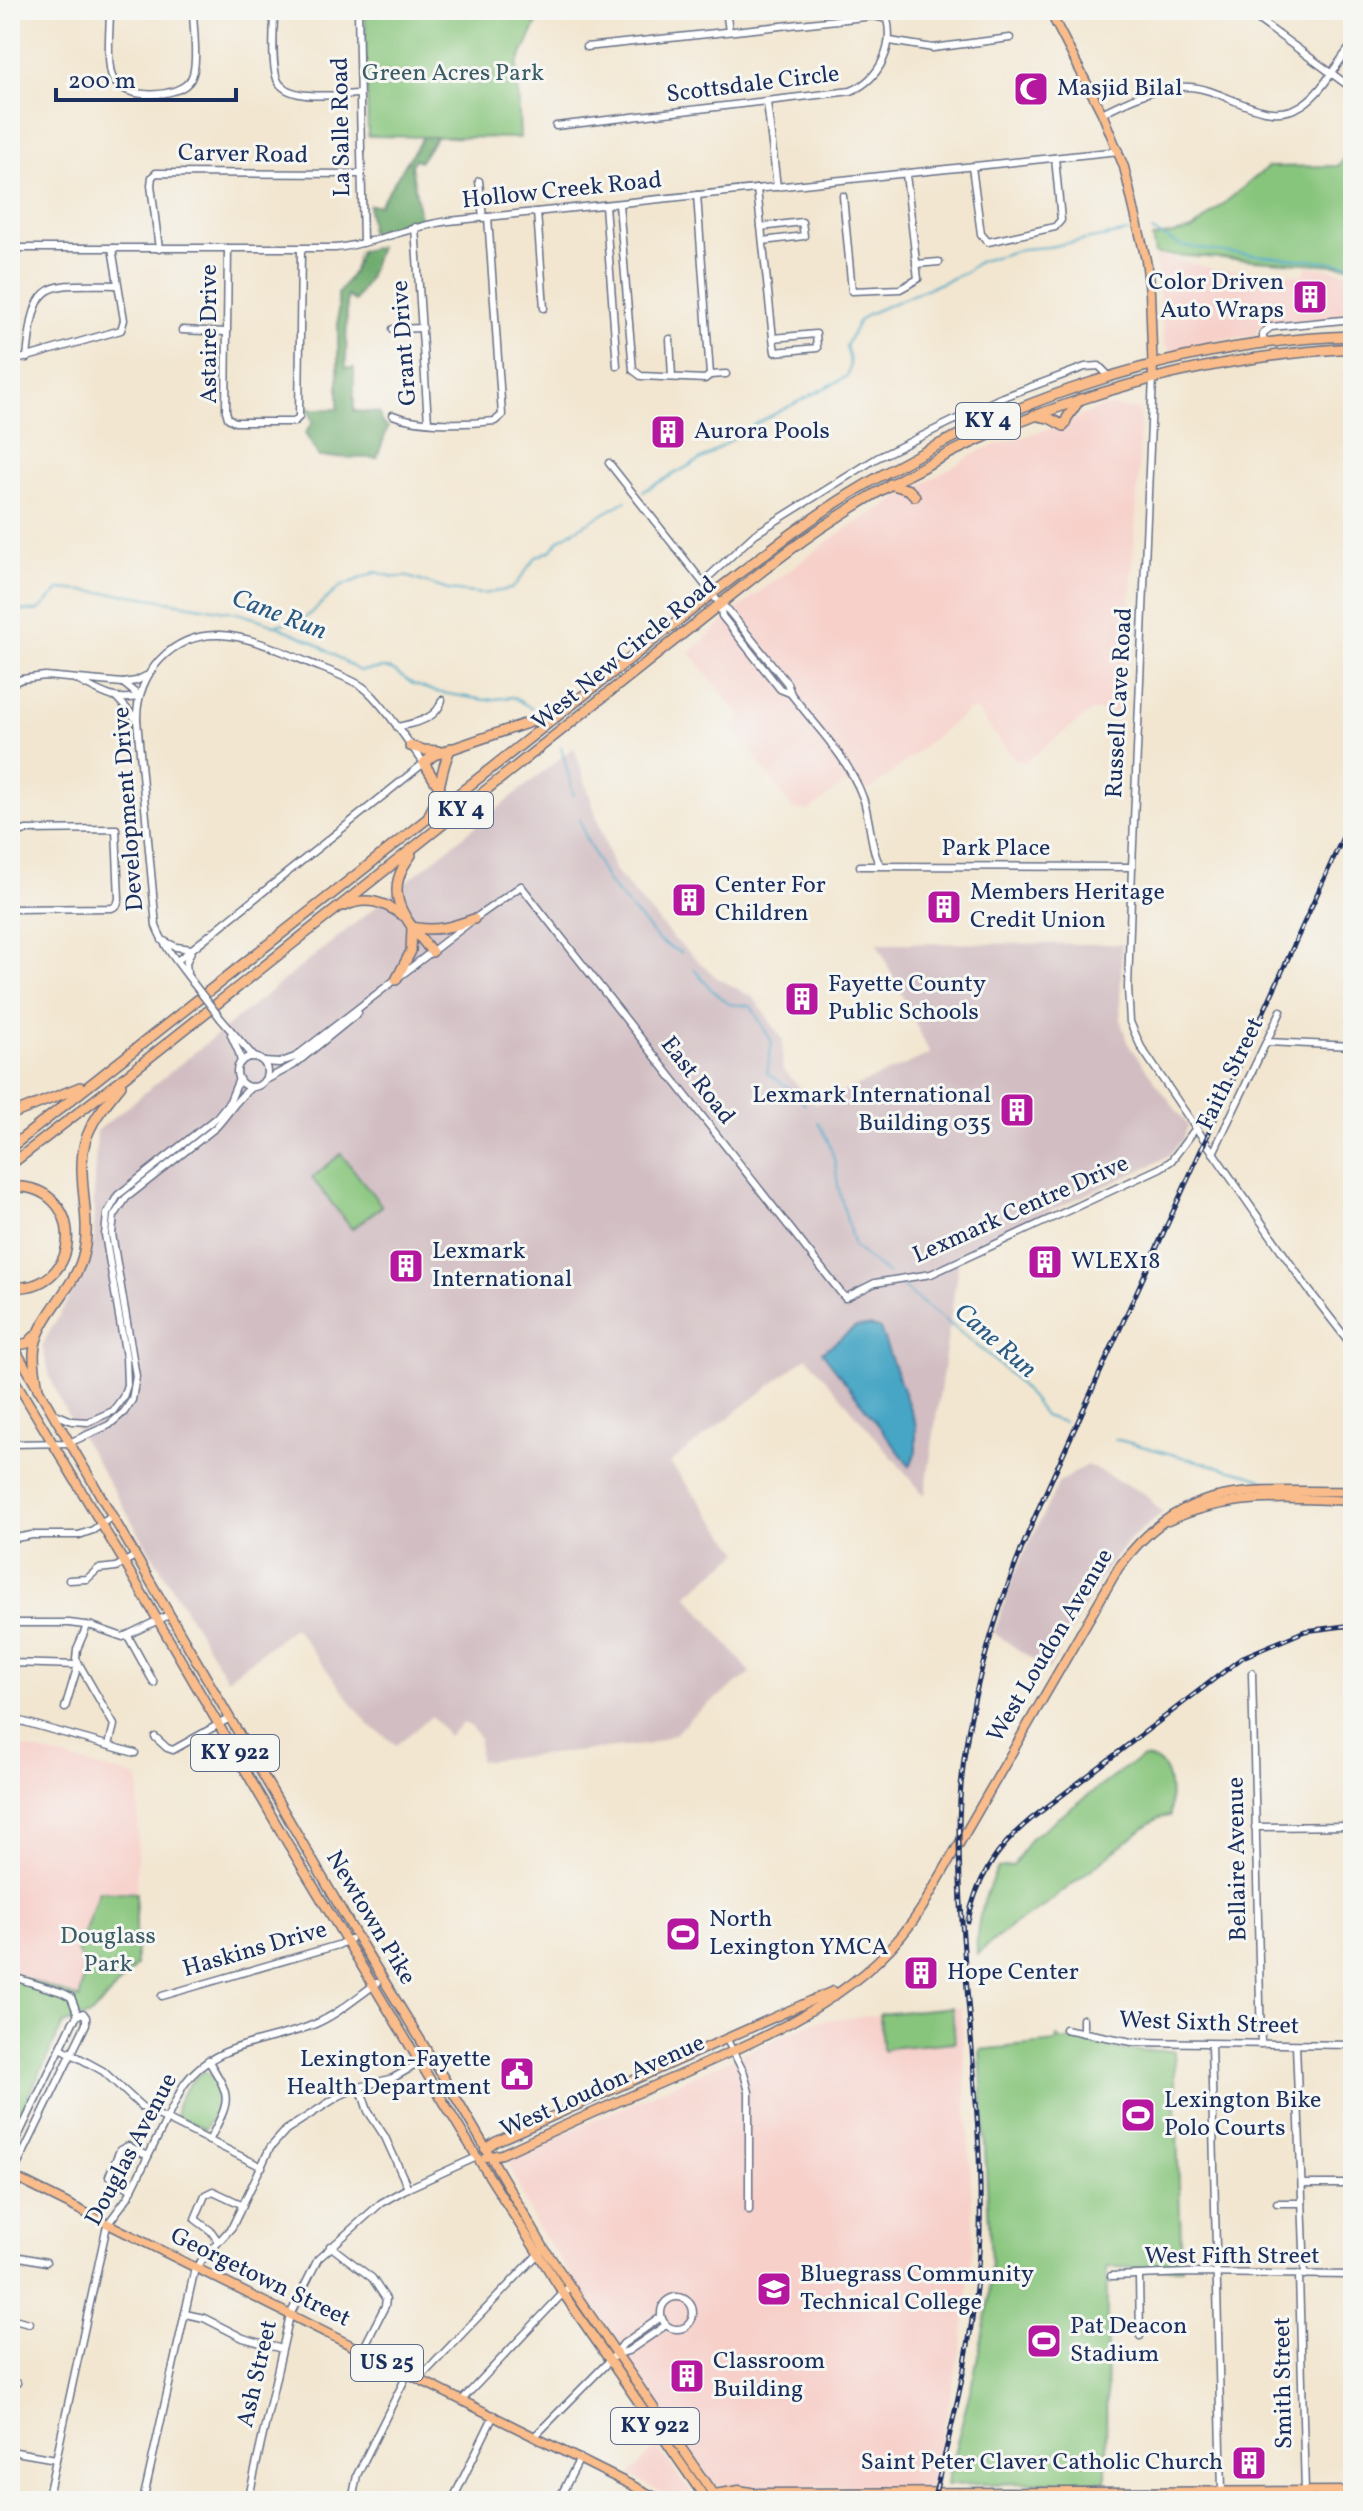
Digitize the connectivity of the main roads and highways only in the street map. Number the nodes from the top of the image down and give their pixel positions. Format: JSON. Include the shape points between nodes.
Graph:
{"nodes":[{"id":1,"x":1049,"y":10,"type":"edge"},
{"id":2,"x":1353,"y":336,"type":"edge"},
{"id":3,"x":1353,"y":348,"type":"edge"},
{"id":4,"x":1152,"y":364,"type":"junction"},
{"id":5,"x":1153,"y":377,"type":"junction"},
{"id":6,"x":1080,"y":399,"type":"junction"},
{"id":7,"x":1034,"y":415,"type":"junction"},
{"id":8,"x":916,"y":470,"type":"junction"},
{"id":9,"x":890,"y":484,"type":"junction"},
{"id":10,"x":583,"y":695,"type":"junction"},
{"id":11,"x":410,"y":746,"type":"road end"},
{"id":12,"x":446,"y":749,"type":"junction"},
{"id":13,"x":440,"y":789,"type":"junction"},
{"id":14,"x":425,"y":821,"type":"junction"},
{"id":15,"x":419,"y":844,"type":"junction"},
{"id":16,"x":397,"y":891,"type":"junction"},
{"id":17,"x":382,"y":903,"type":"junction"},
{"id":18,"x":328,"y":914,"type":"junction"},
{"id":19,"x":404,"y":917,"type":"junction"},
{"id":20,"x":474,"y":919,"type":"road end"},
{"id":21,"x":412,"y":927,"type":"junction"},
{"id":22,"x":432,"y":952,"type":"road end"},
{"id":23,"x":396,"y":980,"type":"road end"},
{"id":24,"x":131,"y":1072,"type":"junction"},
{"id":25,"x":91,"y":1083,"type":"junction"},
{"id":26,"x":10,"y":1115,"type":"edge"},
{"id":27,"x":10,"y":1148,"type":"edge"},
{"id":28,"x":10,"y":1165,"type":"edge"},
{"id":29,"x":10,"y":1187,"type":"edge"},
{"id":30,"x":10,"y":1287,"type":"edge"},
{"id":31,"x":40,"y":1332,"type":"junction"},
{"id":32,"x":11,"y":1345,"type":"edge"},
{"id":33,"x":10,"y":1372,"type":"edge"},
{"id":34,"x":38,"y":1389,"type":"junction"},
{"id":35,"x":1353,"y":1491,"type":"edge"},
{"id":36,"x":1353,"y":1501,"type":"edge"},
{"id":37,"x":1157,"y":1527,"type":"junction"},
{"id":38,"x":243,"y":1739,"type":"junction"},
{"id":39,"x":231,"y":1746,"type":"junction"},
{"id":40,"x":277,"y":1799,"type":"junction"},
{"id":41,"x":265,"y":1804,"type":"junction"},
{"id":42,"x":848,"y":1985,"type":"junction"},
{"id":43,"x":488,"y":2152,"type":"junction"},
{"id":44,"x":477,"y":2157,"type":"junction"},
{"id":45,"x":13,"y":2177,"type":"edge"},
{"id":46,"x":541,"y":2251,"type":"junction"},
{"id":47,"x":1353,"y":2491,"type":"edge"},
{"id":48,"x":756,"y":2493,"type":"junction"},
{"id":49,"x":956,"y":2496,"type":"edge"},
{"id":50,"x":1071,"y":2496,"type":"edge"},
{"id":51,"x":1222,"y":2496,"type":"edge"},
{"id":52,"x":1289,"y":2496,"type":"edge"},
{"id":53,"x":713,"y":2499,"type":"edge"},
{"id":54,"x":663,"y":2501,"type":"edge"},
{"id":55,"x":726,"y":2501,"type":"edge"},
{"id":56,"x":743,"y":2501,"type":"edge"}],
"edges":[{"from":1,"to":4,"type":"main road","name":"Russell Cave Road","via":[[1102,113],[1130,187],[1150,292]]},
{"from":2,"to":4,"type":"highway","name":"West New Circle Road","number":"KY 4","via":[[1263,344]]},
{"from":3,"to":5,"type":"highway","name":"West New Circle Road","number":"KY 4"},
{"from":4,"to":5,"type":"main road","name":"Russell Cave Road"},
{"from":4,"to":10,"type":"highway","name":"West New Circle Road","number":"KY 4","via":[[1014,410],[923,452],[835,504]]},
{"from":5,"to":6,"type":"highway","name":"West New Circle Road","number":"KY 4"},
{"from":6,"to":7,"type":"highway","name":"West New Circle Road","number":"KY 4"},
{"from":6,"to":7,"type":"highway","via":[[1064,426]]},
{"from":7,"to":8,"type":"highway","name":"West New Circle Road","number":"KY 4"},
{"from":8,"to":9,"type":"highway","name":"West New Circle Road","number":"KY 4"},
{"from":8,"to":9,"type":"highway","via":[[915,496]]},
{"from":9,"to":15,"type":"highway","name":"West New Circle Road","number":"KY 4","via":[[812,534],[720,604]]},
{"from":10,"to":12,"type":"highway","via":[[539,719]]},
{"from":10,"to":14,"type":"highway","name":"West New Circle Road","number":"KY 4"},
{"from":11,"to":12,"type":"highway"},
{"from":12,"to":13,"type":"highway"},
{"from":12,"to":13,"type":"highway","via":[[424,763]]},
{"from":13,"to":14,"type":"highway"},
{"from":14,"to":25,"type":"highway","name":"West New Circle Road","number":"KY 4"},
{"from":15,"to":16,"type":"highway","via":[[401,867]]},
{"from":15,"to":18,"type":"highway","name":"West New Circle Road","number":"KY 4"},
{"from":16,"to":17,"type":"highway"},
{"from":16,"to":19,"type":"highway"},
{"from":17,"to":18,"type":"highway","via":[[353,902]]},
{"from":17,"to":19,"type":"highway"},
{"from":18,"to":24,"type":"highway","name":"West New Circle Road","number":"KY 4"},
{"from":19,"to":21,"type":"highway"},
{"from":20,"to":21,"type":"highway","via":[[449,928]]},
{"from":21,"to":22,"type":"highway"},
{"from":21,"to":23,"type":"highway","via":[[411,951]]},
{"from":24,"to":28,"type":"highway","name":"West New Circle Road","number":"KY 4"},
{"from":24,"to":31,"type":"highway","via":[[99,1113],[85,1143],[85,1248],[79,1269]]},
{"from":25,"to":26,"type":"highway"},
{"from":25,"to":27,"type":"highway","name":"West New Circle Road","number":"KY 4"},
{"from":29,"to":30,"type":"highway","via":[[27,1187],[47,1196],[62,1212],[68,1233],[64,1258],[50,1277],[29,1287]]},
{"from":31,"to":32,"type":"highway","via":[[28,1343]]},
{"from":31,"to":34,"type":"highway","via":[[34,1354]]},
{"from":32,"to":34,"type":"main road","name":"Newtown Pike","number":"KY 922"},
{"from":33,"to":39,"type":"main road","name":"Newtown Pike","number":"KY 922"},
{"from":34,"to":38,"type":"main road","name":"Newtown Pike","number":"KY 922"},
{"from":35,"to":37,"type":"main road","name":"West Loudon Avenue","via":[[1211,1497],[1178,1510]]},
{"from":36,"to":37,"type":"main road","name":"West Loudon Avenue","via":[[1229,1501]]},
{"from":37,"to":42,"type":"main road","name":"West Loudon Avenue","via":[[1119,1567],[911,1925]]},
{"from":38,"to":39,"type":"main road"},
{"from":38,"to":40,"type":"main road","name":"Newtown Pike","number":"KY 922"},
{"from":39,"to":41,"type":"main road","name":"Newtown Pike","number":"KY 922"},
{"from":40,"to":41,"type":"main road"},
{"from":40,"to":43,"type":"main road","name":"Newtown Pike","number":"KY 922"},
{"from":41,"to":44,"type":"main road","name":"Newtown Pike","number":"KY 922"},
{"from":42,"to":43,"type":"main road","name":"West Loudon Avenue","via":[[508,2136]]},
{"from":42,"to":43,"type":"main road","name":"West Loudon Avenue","via":[[802,2017],[733,2051],[502,2154]]},
{"from":43,"to":44,"type":"main road","name":"West Loudon Avenue"},
{"from":43,"to":46,"type":"main road","name":"Newtown Pike","number":"KY 922"},
{"from":44,"to":46,"type":"main road","name":"Newtown Pike","number":"KY 922"},
{"from":45,"to":54,"type":"main road","name":"Georgetown Street","number":"US 25"},
{"from":46,"to":53,"type":"main road","name":"Newtown Pike","number":"KY 922"},
{"from":47,"to":52,"type":"main road"},
{"from":48,"to":49,"type":"main road"},
{"from":48,"to":53,"type":"main road","via":[[739,2490]]},
{"from":48,"to":55,"type":"main road"},
{"from":48,"to":56,"type":"main road"},
{"from":49,"to":50,"type":"main road"},
{"from":50,"to":51,"type":"main road"},
{"from":51,"to":52,"type":"main road"}]}
